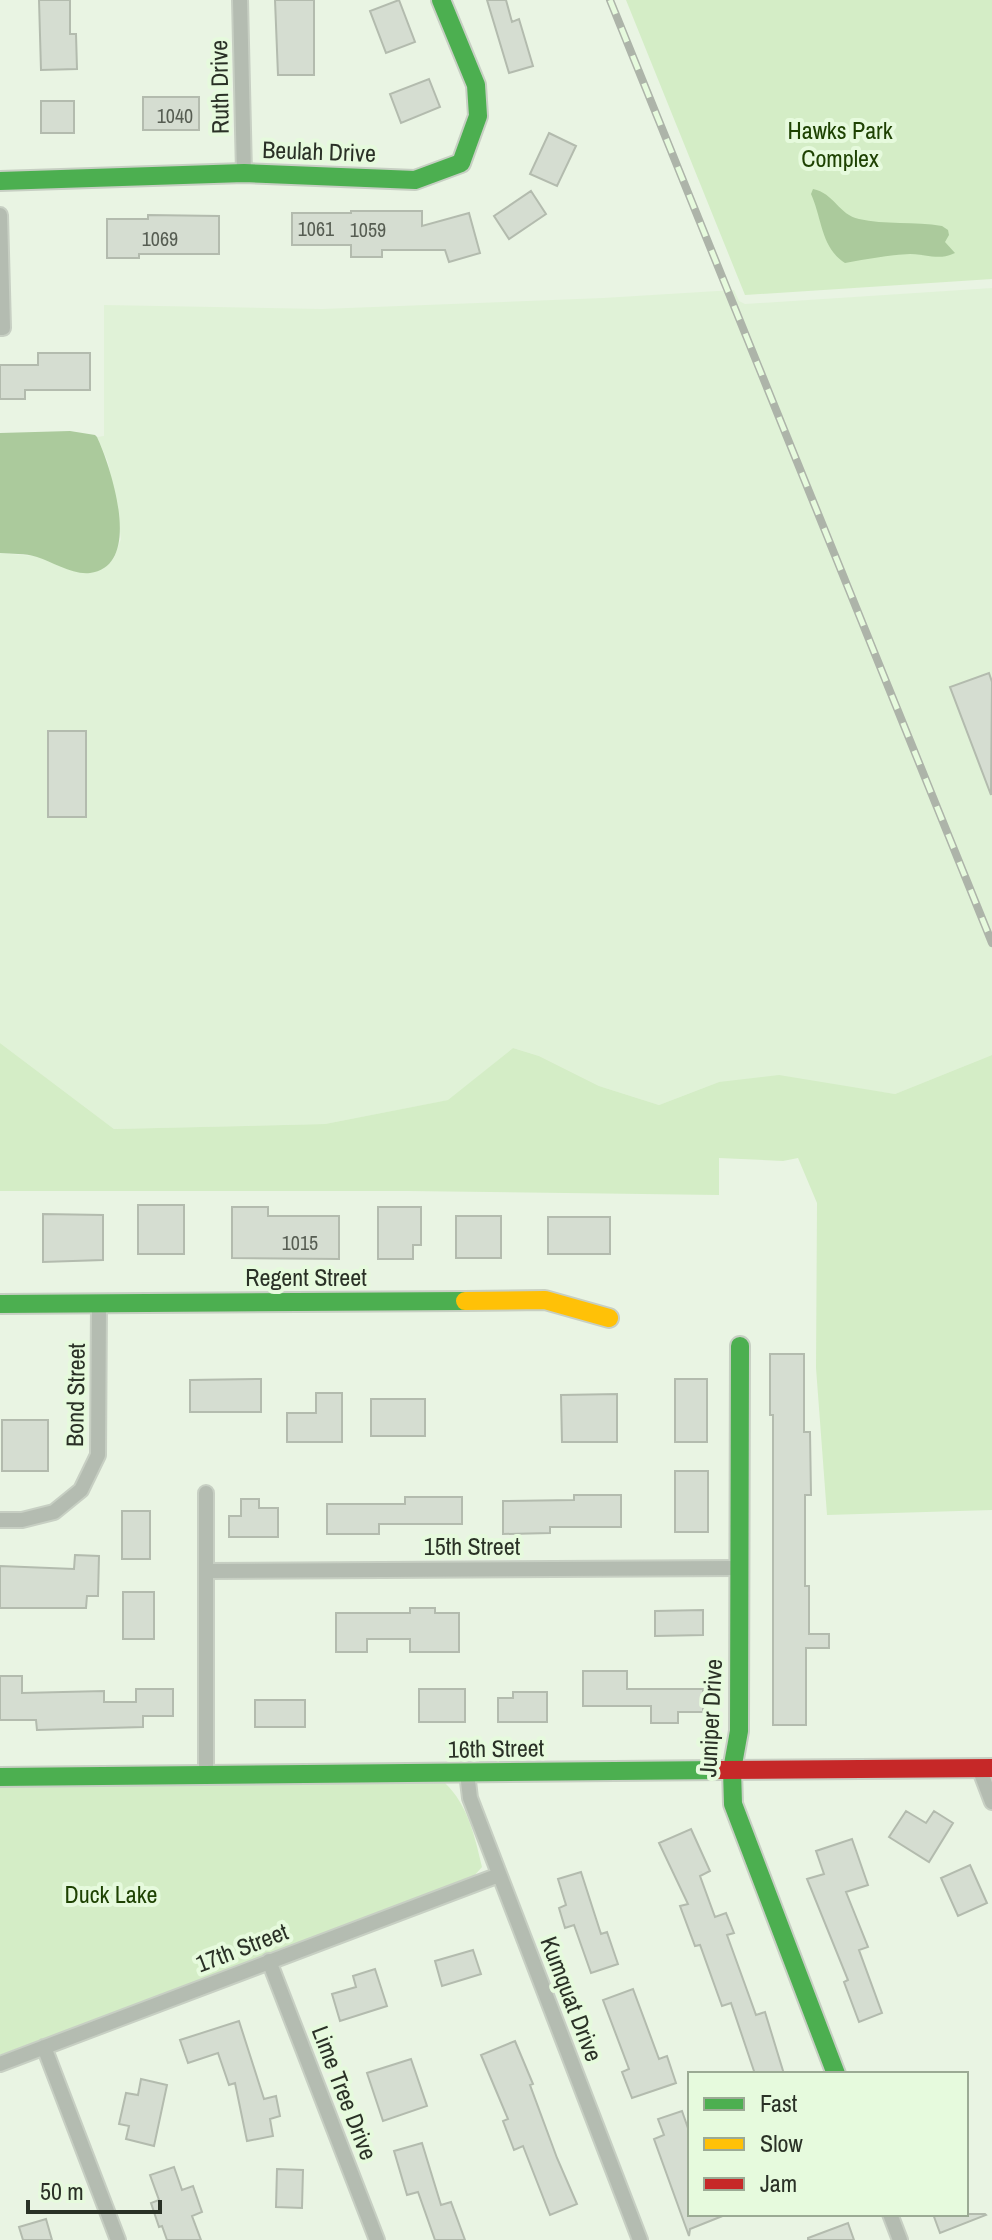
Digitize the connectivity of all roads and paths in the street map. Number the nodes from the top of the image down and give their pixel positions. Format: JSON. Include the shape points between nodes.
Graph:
{"nodes":[{"id":1,"x":240,"y":0,"type":"edge"},
{"id":2,"x":441,"y":0,"type":"edge"},
{"id":3,"x":244,"y":173,"type":"junction"},
{"id":4,"x":0,"y":181,"type":"edge"},
{"id":5,"x":0,"y":215,"type":"edge"},
{"id":6,"x":1,"y":328,"type":"edge"},
{"id":7,"x":99,"y":1303,"type":"junction"},
{"id":8,"x":0,"y":1304,"type":"edge"},
{"id":9,"x":609,"y":1318,"type":"dead end"},
{"id":10,"x":740,"y":1346,"type":"dead end"},
{"id":11,"x":206,"y":1493,"type":"dead end"},
{"id":12,"x":0,"y":1520,"type":"edge"},
{"id":13,"x":738,"y":1568,"type":"junction"},
{"id":14,"x":206,"y":1571,"type":"junction"},
{"id":15,"x":986,"y":1768,"type":"edge"},
{"id":16,"x":732,"y":1770,"type":"junction"},
{"id":17,"x":467,"y":1773,"type":"junction"},
{"id":18,"x":206,"y":1775,"type":"junction"},
{"id":19,"x":0,"y":1777,"type":"edge"},
{"id":20,"x":992,"y":1802,"type":"edge"},
{"id":21,"x":499,"y":1875,"type":"junction"},
{"id":22,"x":269,"y":1961,"type":"junction"},
{"id":23,"x":44,"y":2047,"type":"junction"},
{"id":24,"x":0,"y":2064,"type":"edge"},
{"id":25,"x":835,"y":2072,"type":"edge"},
{"id":26,"x":891,"y":2216,"type":"edge"},
{"id":27,"x":118,"y":2240,"type":"edge"},
{"id":28,"x":377,"y":2240,"type":"edge"},
{"id":29,"x":640,"y":2240,"type":"edge"},
{"id":30,"x":900,"y":2240,"type":"edge"}],
"edges":[{"from":1,"to":3,"type":"street","name":"Ruth Drive"},
{"from":2,"to":3,"type":"street","name":"Beulah Drive","via":[[476,85],[478,116],[461,163],[415,180]]},
{"from":3,"to":4,"type":"street","name":"Beulah Drive"},
{"from":5,"to":6,"type":"street"},
{"from":7,"to":8,"type":"street","name":"Regent Street"},
{"from":7,"to":9,"type":"street","name":"Regent Street","via":[[545,1300]]},
{"from":7,"to":12,"type":"street","name":"Bond Street","via":[[98,1455],[81,1490],[54,1512]]},
{"from":10,"to":13,"type":"street","name":"Juniper Drive"},
{"from":11,"to":14,"type":"street"},
{"from":13,"to":14,"type":"street","name":"15th Street"},
{"from":13,"to":16,"type":"street","name":"Juniper Drive","via":[[739,1731]]},
{"from":14,"to":18,"type":"street"},
{"from":15,"to":16,"type":"street","name":"16th Street"},
{"from":15,"to":20,"type":"street"},
{"from":16,"to":17,"type":"street","name":"16th Street"},
{"from":16,"to":25,"type":"street","name":"Juniper Drive","via":[[733,1804]]},
{"from":17,"to":18,"type":"street","name":"16th Street"},
{"from":17,"to":21,"type":"street","name":"Kumquat Drive","via":[[470,1798]]},
{"from":18,"to":19,"type":"street","name":"16th Street"},
{"from":21,"to":22,"type":"street","name":"17th Street"},
{"from":21,"to":29,"type":"street","name":"Kumquat Drive"},
{"from":22,"to":23,"type":"street","name":"17th Street"},
{"from":22,"to":28,"type":"street","name":"Lime Tree Drive"},
{"from":23,"to":24,"type":"street","name":"17th Street"},
{"from":23,"to":27,"type":"street"},
{"from":26,"to":30,"type":"street"}]}
